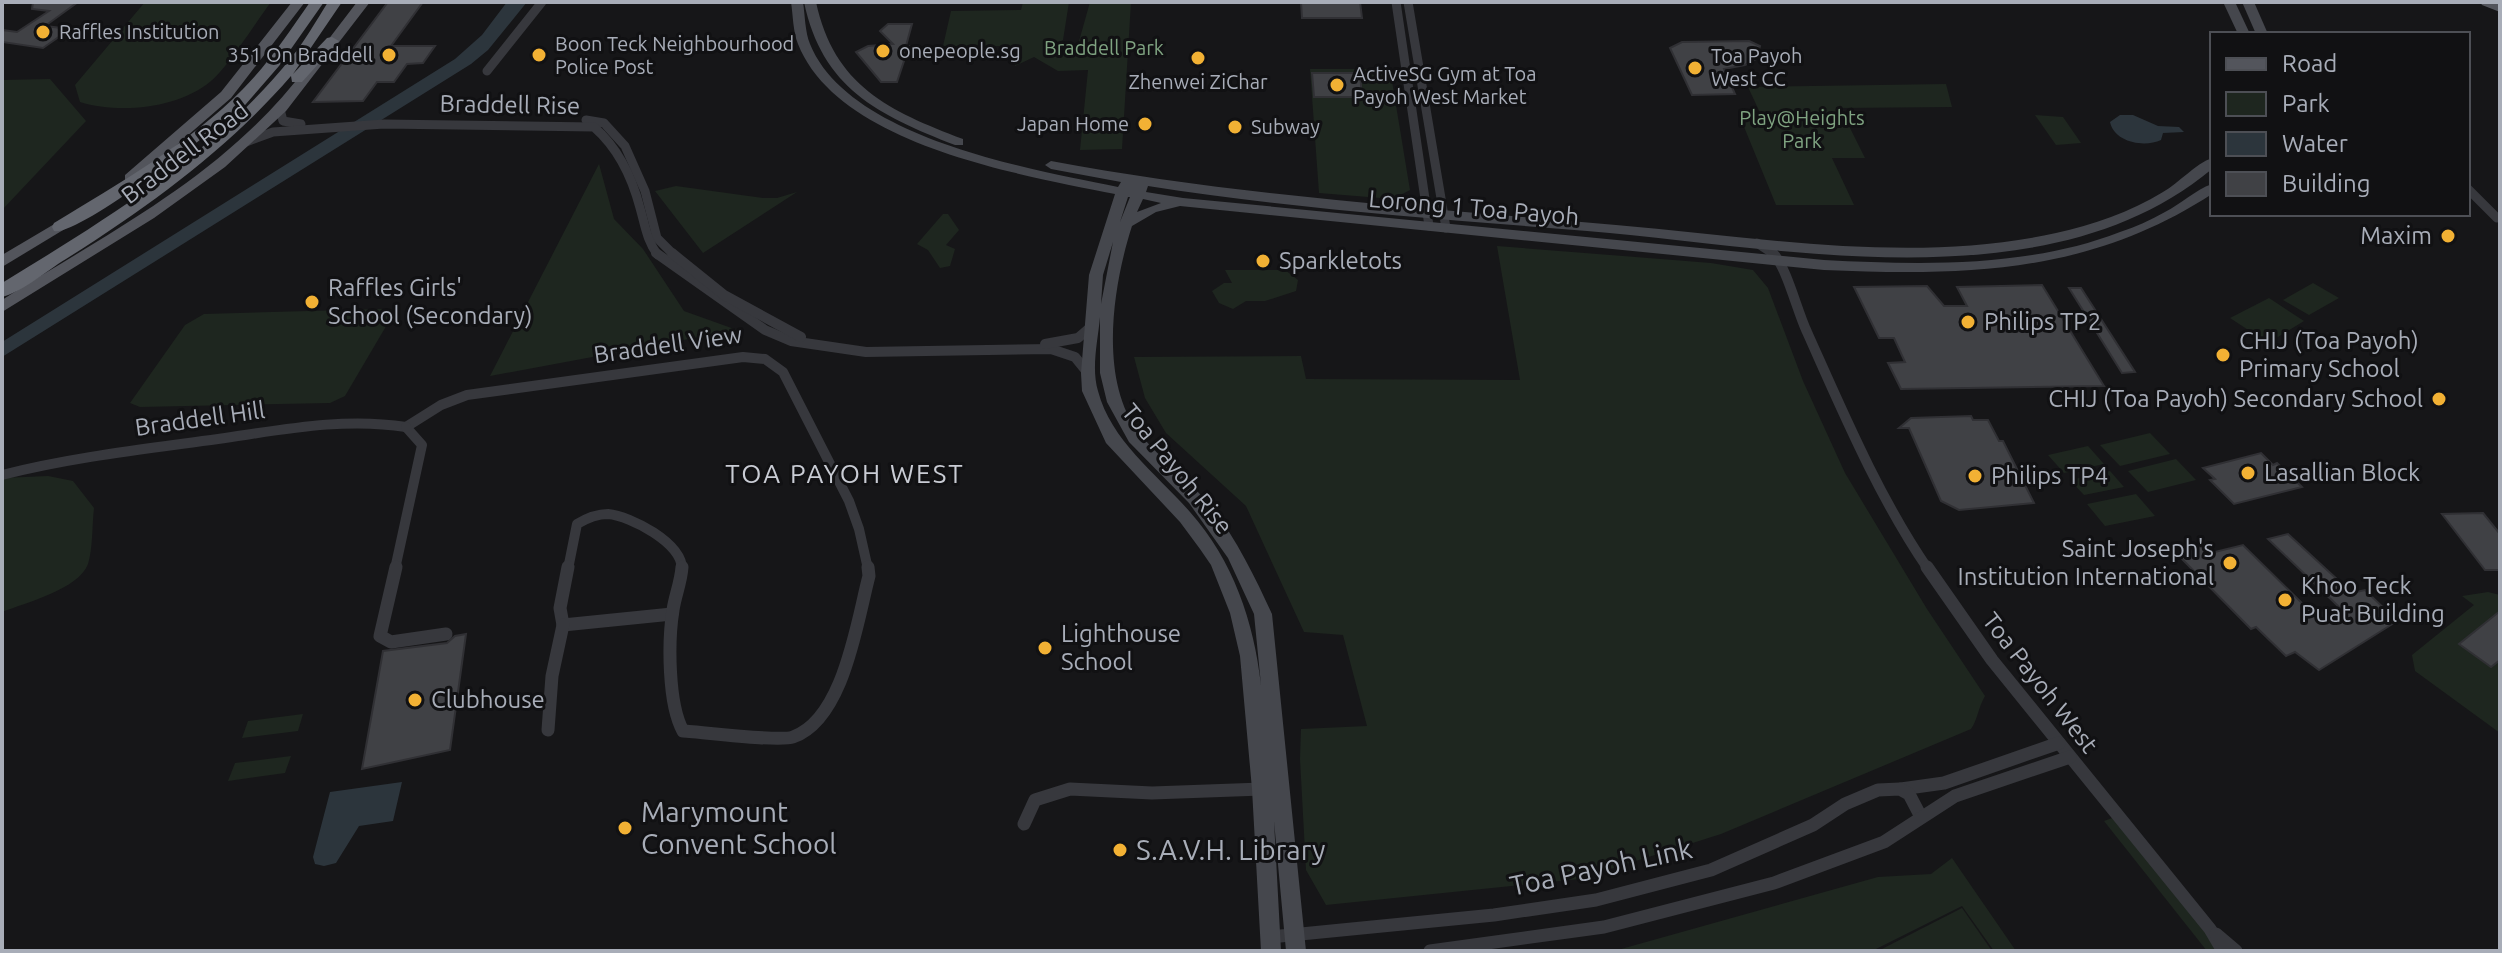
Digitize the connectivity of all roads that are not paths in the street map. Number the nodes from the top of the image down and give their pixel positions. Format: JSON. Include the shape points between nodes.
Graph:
{"nodes":[{"id":1,"x":317,"y":2,"type":"edge"},
{"id":2,"x":335,"y":2,"type":"edge"},
{"id":3,"x":364,"y":2,"type":"edge"},
{"id":4,"x":542,"y":2,"type":"edge"},
{"id":5,"x":797,"y":2,"type":"edge"},
{"id":6,"x":810,"y":2,"type":"edge"},
{"id":7,"x":1396,"y":2,"type":"edge"},
{"id":8,"x":1408,"y":2,"type":"edge"},
{"id":9,"x":2248,"y":2,"type":"edge"},
{"id":10,"x":2486,"y":2,"type":"edge"},
{"id":11,"x":297,"y":4,"type":"edge"},
{"id":12,"x":2230,"y":5,"type":"edge"},
{"id":13,"x":2500,"y":8,"type":"edge"},
{"id":14,"x":1401,"y":27,"type":"junction"},
{"id":15,"x":1412,"y":27,"type":"junction"},
{"id":16,"x":2243,"y":32,"type":"edge"},
{"id":17,"x":2261,"y":32,"type":"edge"},
{"id":18,"x":332,"y":41,"type":"junction"},
{"id":19,"x":819,"y":55,"type":"junction"},
{"id":20,"x":487,"y":71,"type":"dead end"},
{"id":21,"x":260,"y":81,"type":"junction"},
{"id":22,"x":280,"y":109,"type":"junction"},
{"id":23,"x":341,"y":125,"type":"junction"},
{"id":24,"x":245,"y":142,"type":"junction"},
{"id":25,"x":2210,"y":164,"type":"edge"},
{"id":26,"x":1128,"y":179,"type":"junction"},
{"id":27,"x":1144,"y":181,"type":"junction"},
{"id":28,"x":1092,"y":186,"type":"junction"},
{"id":29,"x":2210,"y":189,"type":"edge"},
{"id":30,"x":2470,"y":191,"type":"edge"},
{"id":31,"x":1122,"y":192,"type":"junction"},
{"id":32,"x":1137,"y":195,"type":"junction"},
{"id":33,"x":1183,"y":202,"type":"junction"},
{"id":34,"x":1445,"y":213,"type":"junction"},
{"id":35,"x":2497,"y":218,"type":"dead end"},
{"id":36,"x":1429,"y":219,"type":"junction"},
{"id":37,"x":1124,"y":225,"type":"junction"},
{"id":38,"x":60,"y":227,"type":"junction"},
{"id":39,"x":1446,"y":228,"type":"junction"},
{"id":40,"x":1109,"y":229,"type":"junction"},
{"id":41,"x":1756,"y":243,"type":"junction"},
{"id":42,"x":1818,"y":249,"type":"junction"},
{"id":43,"x":53,"y":260,"type":"junction"},
{"id":44,"x":2,"y":262,"type":"edge"},
{"id":45,"x":1824,"y":265,"type":"junction"},
{"id":46,"x":1781,"y":267,"type":"junction"},
{"id":47,"x":2,"y":277,"type":"edge"},
{"id":48,"x":2,"y":291,"type":"edge"},
{"id":49,"x":2,"y":307,"type":"edge"},
{"id":50,"x":1092,"y":326,"type":"junction"},
{"id":51,"x":847,"y":347,"type":"junction"},
{"id":52,"x":1088,"y":373,"type":"junction"},
{"id":53,"x":406,"y":427,"type":"junction"},
{"id":54,"x":2,"y":475,"type":"edge"},
{"id":55,"x":672,"y":614,"type":"junction"},
{"id":56,"x":563,"y":625,"type":"junction"},
{"id":57,"x":446,"y":634,"type":"dead end"},
{"id":58,"x":548,"y":730,"type":"dead end"},
{"id":59,"x":2059,"y":743,"type":"junction"},
{"id":60,"x":2070,"y":757,"type":"junction"},
{"id":61,"x":1262,"y":789,"type":"junction"},
{"id":62,"x":1900,"y":789,"type":"junction"},
{"id":63,"x":1921,"y":817,"type":"junction"},
{"id":64,"x":1024,"y":824,"type":"dead end"},
{"id":65,"x":1287,"y":837,"type":"junction"},
{"id":66,"x":1263,"y":839,"type":"junction"},
{"id":67,"x":2210,"y":929,"type":"junction"},
{"id":68,"x":1296,"y":943,"type":"edge"},
{"id":69,"x":1270,"y":944,"type":"edge"},
{"id":70,"x":1448,"y":950,"type":"edge"},
{"id":71,"x":1430,"y":951,"type":"edge"},
{"id":72,"x":2223,"y":951,"type":"edge"},
{"id":73,"x":2236,"y":951,"type":"edge"}],
"edges":[{"from":1,"to":21,"type":"highway","name":"Braddell Road"},
{"from":2,"to":43,"type":"highway","name":"Braddell Road","via":[[295,63],[238,123]]},
{"from":3,"to":18,"type":"main road","name":"Braddell Road"},
{"from":4,"to":20,"type":"street"},
{"from":5,"to":19,"type":"main road","name":"Lorong 1 Toa Payoh","via":[[800,31]]},
{"from":6,"to":19,"type":"main road","name":"Lorong 1 Toa Payoh"},
{"from":7,"to":14,"type":"street"},
{"from":8,"to":15,"type":"street"},
{"from":9,"to":17,"type":"main road"},
{"from":10,"to":13,"type":"main road"},
{"from":11,"to":38,"type":"main road","name":"Braddell Road","via":[[250,68],[199,121],[148,165]]},
{"from":12,"to":16,"type":"main road"},
{"from":14,"to":15,"type":"street"},
{"from":14,"to":36,"type":"street"},
{"from":15,"to":34,"type":"street"},
{"from":18,"to":22,"type":"main road","name":"Braddell Road"},
{"from":18,"to":43,"type":"highway","via":[[268,108],[203,162],[105,231]]},
{"from":19,"to":26,"type":"main road","name":"Lorong 1 Toa Payoh","via":[[860,94],[922,129],[1006,156]]},
{"from":19,"to":28,"type":"main road","name":"Lorong 1 Toa Payoh","via":[[845,98],[918,139]]},
{"from":21,"to":38,"type":"highway","via":[[175,153]]},
{"from":21,"to":47,"type":"highway","name":"Braddell Road","via":[[192,147]]},
{"from":22,"to":23,"type":"street","name":"Braddell Rise","via":[[283,121],[290,124]]},
{"from":22,"to":24,"type":"main road","name":"Braddell Road"},
{"from":23,"to":24,"type":"street","name":"Braddell Rise","via":[[273,132]]},
{"from":23,"to":51,"type":"street","name":"Braddell Rise","via":[[594,127],[630,174],[647,242],[656,254],[765,330],[791,341]]},
{"from":24,"to":49,"type":"main road","name":"Braddell Road","via":[[179,192]]},
{"from":25,"to":42,"type":"main road","name":"Lorong 1 Toa Payoh","via":[[2148,207],[2057,236],[1959,250]]},
{"from":26,"to":27,"type":"main road","name":"Lorong 1 Toa Payoh"},
{"from":26,"to":31,"type":"main road","name":"Toa Payoh Rise"},
{"from":27,"to":32,"type":"main road","name":"Toa Payoh Rise"},
{"from":27,"to":36,"type":"main road","name":"Lorong 1 Toa Payoh"},
{"from":28,"to":31,"type":"main road","name":"Lorong 1 Toa Payoh"},
{"from":28,"to":40,"type":"main road","via":[[1106,206]]},
{"from":29,"to":45,"type":"main road","name":"Lorong 1 Toa Payoh","via":[[2162,217],[2073,251],[1995,265]]},
{"from":30,"to":35,"type":"street"},
{"from":31,"to":32,"type":"main road","name":"Lorong 1 Toa Payoh"},
{"from":31,"to":40,"type":"main road","name":"Toa Payoh Rise"},
{"from":32,"to":33,"type":"main road","name":"Lorong 1 Toa Payoh"},
{"from":32,"to":37,"type":"main road","name":"Toa Payoh Rise"},
{"from":33,"to":36,"type":"main road","name":"Lorong 1 Toa Payoh"},
{"from":33,"to":37,"type":"main road","via":[[1152,209]]},
{"from":34,"to":36,"type":"main road","name":"Lorong 1 Toa Payoh"},
{"from":34,"to":39,"type":"street"},
{"from":34,"to":41,"type":"main road","name":"Lorong 1 Toa Payoh"},
{"from":36,"to":39,"type":"main road","name":"Lorong 1 Toa Payoh"},
{"from":37,"to":65,"type":"main road","name":"Toa Payoh Rise","via":[[1108,307],[1107,366],[1113,397],[1142,449],[1195,499],[1248,579],[1263,614]]},
{"from":38,"to":44,"type":"main road","name":"Braddell Road"},
{"from":39,"to":46,"type":"main road","name":"Lorong 1 Toa Payoh","via":[[1527,240],[1762,259]]},
{"from":40,"to":50,"type":"main road","name":"Toa Payoh Rise","via":[[1096,275]]},
{"from":41,"to":42,"type":"main road","name":"Lorong 1 Toa Payoh"},
{"from":41,"to":46,"type":"street","via":[[1770,250]]},
{"from":42,"to":45,"type":"main road","via":[[1814,257]]},
{"from":43,"to":48,"type":"highway","name":"Braddell Road"},
{"from":45,"to":46,"type":"main road","name":"Lorong 1 Toa Payoh"},
{"from":46,"to":59,"type":"street","name":"Toa Payoh West","via":[[1873,478],[1992,660]]},
{"from":50,"to":51,"type":"street","name":"Braddell Rise","via":[[1078,338],[1052,344]]},
{"from":50,"to":52,"type":"main road","name":"Toa Payoh Rise"},
{"from":51,"to":52,"type":"street","name":"Braddell Rise","via":[[1051,349],[1075,357]]},
{"from":52,"to":61,"type":"main road","name":"Toa Payoh Rise","via":[[1096,409],[1112,439],[1186,518],[1228,583],[1249,656]]},
{"from":53,"to":54,"type":"street","name":"Braddell Hill","via":[[305,427],[72,459]]},
{"from":53,"to":55,"type":"street","name":"Braddell View","via":[[467,395],[743,357],[775,363],[862,533],[869,563],[842,678],[830,703],[791,738],[683,731],[675,710]]},
{"from":53,"to":57,"type":"street","via":[[422,445],[380,636],[391,642]]},
{"from":55,"to":56,"type":"street"},
{"from":55,"to":56,"type":"street","name":"Braddell View","via":[[682,560],[675,549],[620,515],[606,513],[577,524],[560,608]]},
{"from":56,"to":58,"type":"street"},
{"from":59,"to":60,"type":"street","name":"Toa Payoh West"},
{"from":59,"to":62,"type":"street","name":"Toa Payoh Link","via":[[1944,783]]},
{"from":60,"to":63,"type":"street","via":[[1953,797]]},
{"from":60,"to":67,"type":"street","name":"Toa Payoh West"},
{"from":61,"to":64,"type":"street","via":[[1070,789],[1035,800]]},
{"from":61,"to":66,"type":"main road","name":"Toa Payoh Rise"},
{"from":62,"to":63,"type":"street","via":[[1915,801]]},
{"from":62,"to":68,"type":"street","name":"Toa Payoh Link","via":[[1878,790],[1845,804],[1813,825],[1711,870],[1596,900]]},
{"from":63,"to":70,"type":"street","via":[[1915,826],[1884,842],[1669,913],[1542,939]]},
{"from":65,"to":66,"type":"main road","via":[[1276,842]]},
{"from":65,"to":68,"type":"main road","name":"Toa Payoh Rise"},
{"from":66,"to":69,"type":"main road","name":"Toa Payoh Rise"},
{"from":67,"to":72,"type":"street","name":"Toa Payoh West"},
{"from":67,"to":73,"type":"street","name":"Toa Payoh West"},
{"from":68,"to":69,"type":"street","name":"Toa Payoh Rise"},
{"from":70,"to":71,"type":"street"}]}
